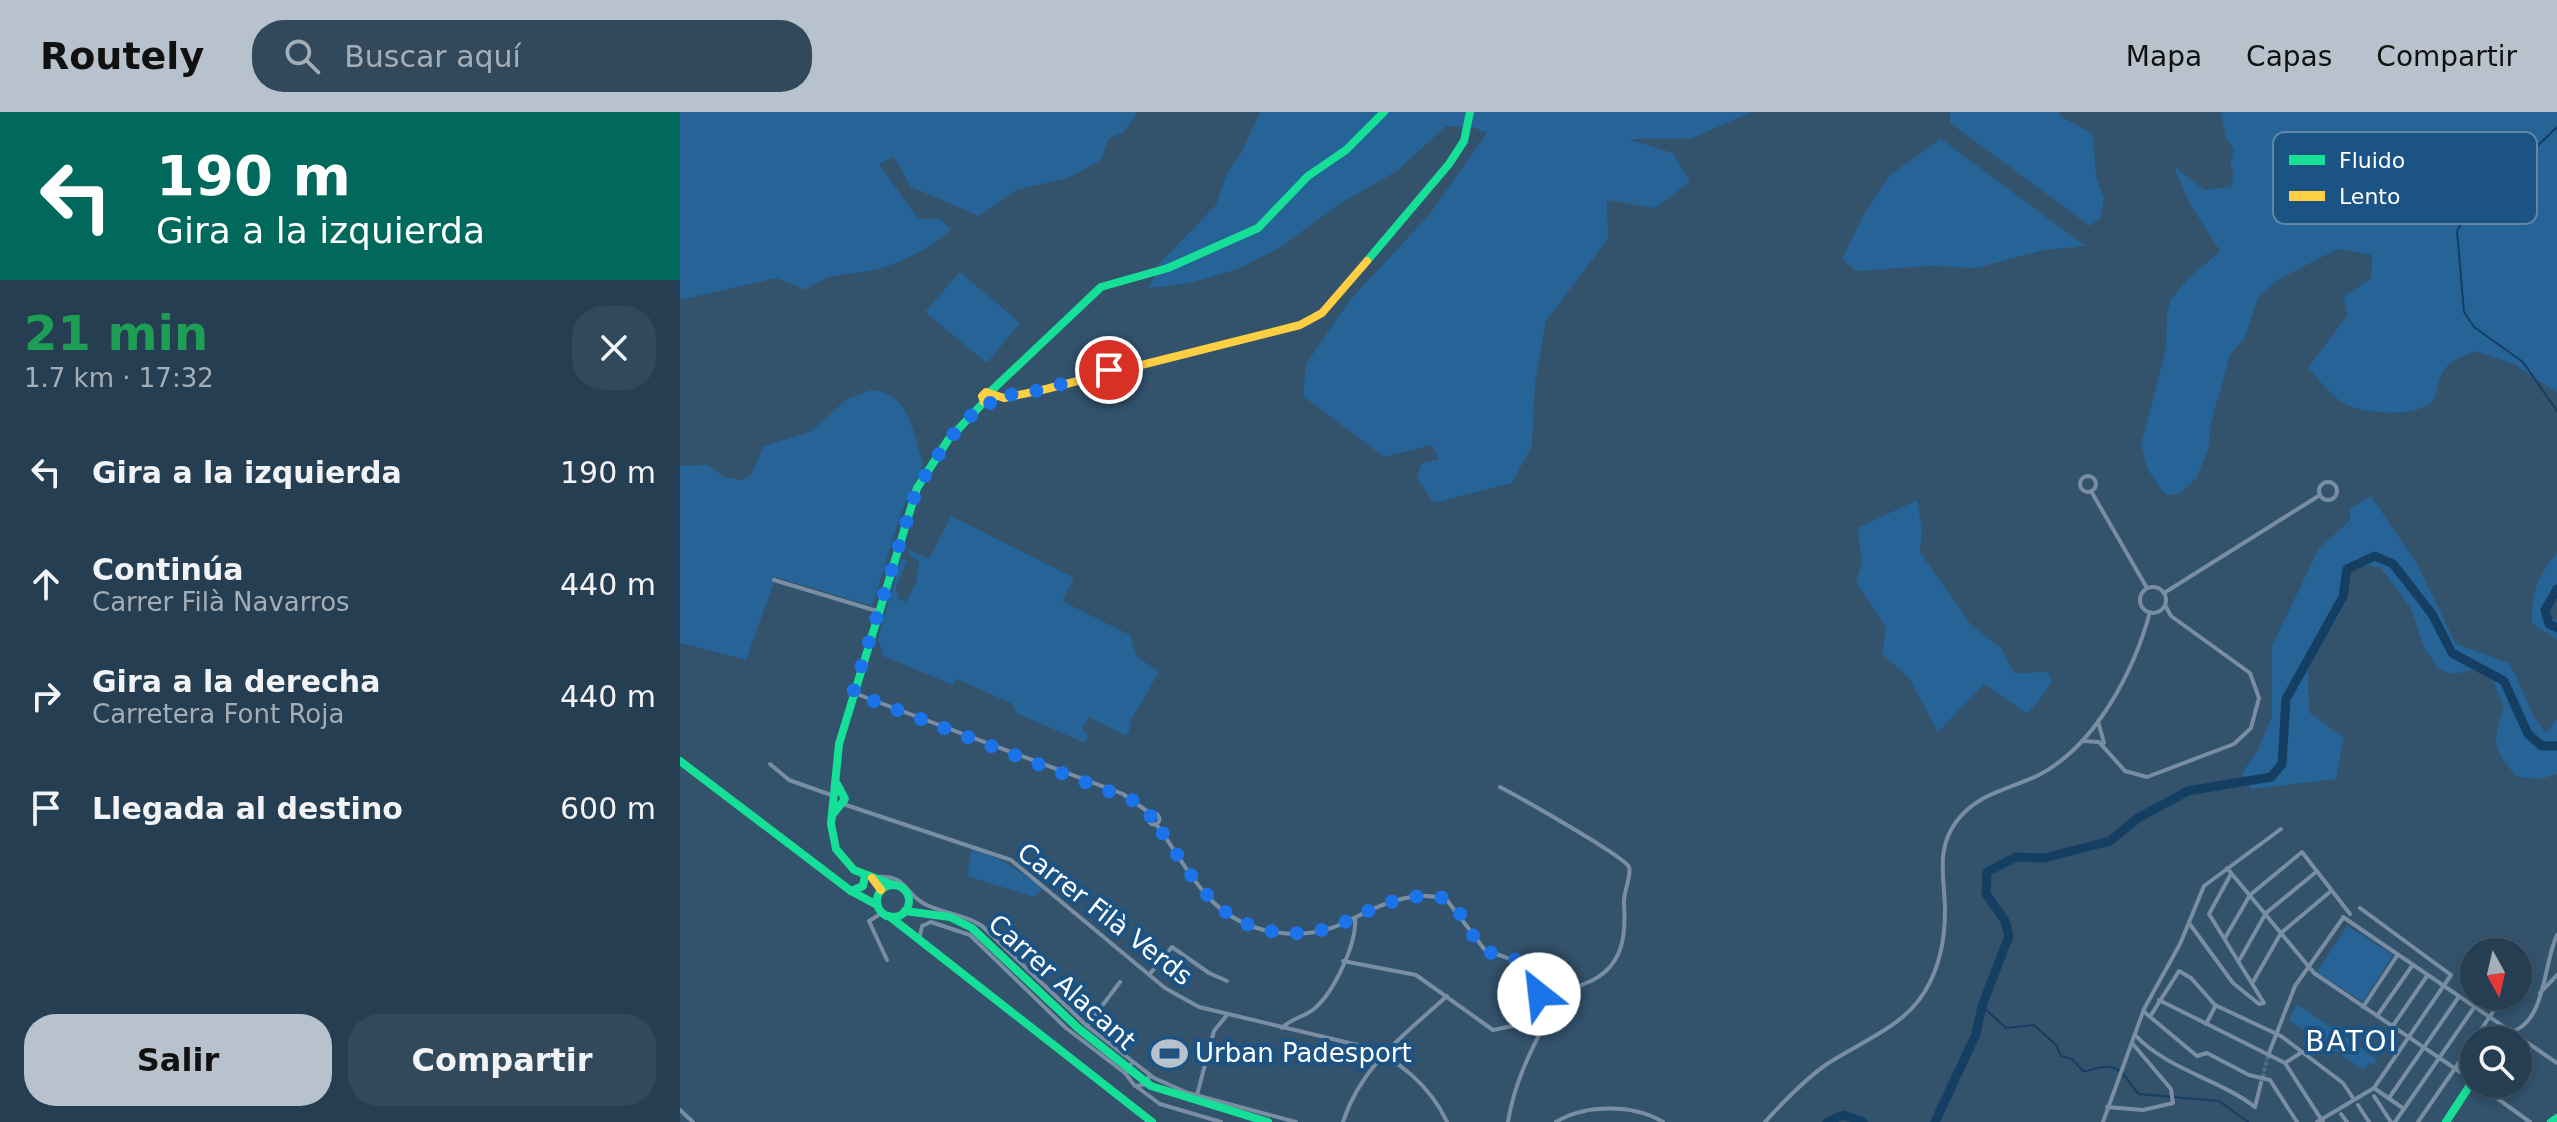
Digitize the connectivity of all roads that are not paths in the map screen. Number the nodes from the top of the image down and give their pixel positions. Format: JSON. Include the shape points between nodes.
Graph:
{"nodes":[{"id":1,"x":1384,"y":112,"type":"edge"},
{"id":2,"x":1470,"y":112,"type":"edge"},
{"id":3,"x":992,"y":395,"type":"junction"},
{"id":4,"x":2091,"y":491,"type":"junction"},
{"id":5,"x":2320,"y":495,"type":"junction"},
{"id":6,"x":774,"y":580,"type":"dead end"},
{"id":7,"x":2147,"y":588,"type":"junction"},
{"id":8,"x":2164,"y":593,"type":"junction"},
{"id":9,"x":2165,"y":605,"type":"junction"},
{"id":10,"x":877,"y":611,"type":"junction"},
{"id":11,"x":2150,"y":612,"type":"junction"},
{"id":12,"x":853,"y":693,"type":"junction"},
{"id":13,"x":2098,"y":719,"type":"junction"},
{"id":14,"x":2080,"y":741,"type":"junction"},
{"id":15,"x":2104,"y":745,"type":"junction"},
{"id":16,"x":680,"y":761,"type":"edge"},
{"id":17,"x":770,"y":764,"type":"dead end"},
{"id":18,"x":1500,"y":787,"type":"dead end"},
{"id":19,"x":839,"y":799,"type":"junction"},
{"id":20,"x":2281,"y":829,"type":"dead end"},
{"id":21,"x":2227,"y":867,"type":"junction"},
{"id":22,"x":2316,"y":872,"type":"junction"},
{"id":23,"x":2232,"y":873,"type":"junction"},
{"id":24,"x":868,"y":876,"type":"junction"},
{"id":25,"x":893,"y":885,"type":"junction"},
{"id":26,"x":880,"y":891,"type":"junction"},
{"id":27,"x":2332,"y":891,"type":"junction"},
{"id":28,"x":855,"y":894,"type":"junction"},
{"id":29,"x":2250,"y":895,"type":"junction"},
{"id":30,"x":894,"y":912,"type":"junction"},
{"id":31,"x":2266,"y":913,"type":"junction"},
{"id":32,"x":2350,"y":914,"type":"junction"},
{"id":33,"x":2343,"y":917,"type":"junction"},
{"id":34,"x":1355,"y":918,"type":"junction"},
{"id":35,"x":975,"y":921,"type":"junction"},
{"id":36,"x":963,"y":922,"type":"junction"},
{"id":37,"x":2189,"y":923,"type":"junction"},
{"id":38,"x":967,"y":933,"type":"junction"},
{"id":39,"x":2281,"y":933,"type":"junction"},
{"id":40,"x":2557,"y":935,"type":"edge"},
{"id":41,"x":2225,"y":938,"type":"junction"},
{"id":42,"x":919,"y":940,"type":"junction"},
{"id":43,"x":2397,"y":956,"type":"junction"},
{"id":44,"x":887,"y":960,"type":"dead end"},
{"id":45,"x":2239,"y":960,"type":"junction"},
{"id":46,"x":1343,"y":961,"type":"junction"},
{"id":47,"x":2412,"y":966,"type":"junction"},
{"id":48,"x":2308,"y":967,"type":"junction"},
{"id":49,"x":1149,"y":975,"type":"junction"},
{"id":50,"x":2557,"y":975,"type":"edge"},
{"id":51,"x":2427,"y":976,"type":"junction"},
{"id":52,"x":1227,"y":981,"type":"dead end"},
{"id":53,"x":1120,"y":982,"type":"dead end"},
{"id":54,"x":2253,"y":982,"type":"junction"},
{"id":55,"x":2443,"y":987,"type":"junction"},
{"id":56,"x":2539,"y":995,"type":"junction"},
{"id":57,"x":1447,"y":996,"type":"junction"},
{"id":58,"x":2458,"y":998,"type":"joint"},
{"id":59,"x":2159,"y":1000,"type":"junction"},
{"id":60,"x":2216,"y":1005,"type":"junction"},
{"id":61,"x":2363,"y":1007,"type":"junction"},
{"id":62,"x":2472,"y":1010,"type":"edge"},
{"id":63,"x":2476,"y":1010,"type":"edge"},
{"id":64,"x":2495,"y":1010,"type":"edge"},
{"id":65,"x":2143,"y":1011,"type":"junction"},
{"id":66,"x":1227,"y":1015,"type":"junction"},
{"id":67,"x":2151,"y":1015,"type":"junction"},
{"id":68,"x":2377,"y":1016,"type":"junction"},
{"id":69,"x":2490,"y":1018,"type":"junction"},
{"id":70,"x":2206,"y":1024,"type":"junction"},
{"id":71,"x":1087,"y":1026,"type":"junction"},
{"id":72,"x":2485,"y":1026,"type":"edge"},
{"id":73,"x":2502,"y":1026,"type":"edge"},
{"id":74,"x":2524,"y":1026,"type":"edge"},
{"id":75,"x":2392,"y":1027,"type":"junction"},
{"id":76,"x":1282,"y":1028,"type":"junction"},
{"id":77,"x":2274,"y":1033,"type":"junction"},
{"id":78,"x":2135,"y":1035,"type":"junction"},
{"id":79,"x":2408,"y":1038,"type":"junction"},
{"id":80,"x":2132,"y":1043,"type":"junction"},
{"id":81,"x":2532,"y":1046,"type":"edge"},
{"id":82,"x":2424,"y":1048,"type":"junction"},
{"id":83,"x":2302,"y":1052,"type":"junction"},
{"id":84,"x":2269,"y":1053,"type":"tunnel mouth"},
{"id":85,"x":1383,"y":1055,"type":"junction"},
{"id":86,"x":2439,"y":1059,"type":"junction"},
{"id":87,"x":2460,"y":1062,"type":"edge"},
{"id":88,"x":2285,"y":1063,"type":"junction"},
{"id":89,"x":2557,"y":1063,"type":"edge"},
{"id":90,"x":1128,"y":1066,"type":"junction"},
{"id":91,"x":2455,"y":1069,"type":"junction"},
{"id":92,"x":2460,"y":1072,"type":"edge"},
{"id":93,"x":1149,"y":1082,"type":"junction"},
{"id":94,"x":2261,"y":1083,"type":"tunnel mouth"},
{"id":95,"x":1137,"y":1087,"type":"junction"},
{"id":96,"x":2374,"y":1088,"type":"junction"},
{"id":97,"x":1197,"y":1095,"type":"junction"},
{"id":98,"x":2374,"y":1096,"type":"dead end"},
{"id":99,"x":2353,"y":1098,"type":"junction"},
{"id":100,"x":2389,"y":1098,"type":"junction"},
{"id":101,"x":2463,"y":1098,"type":"edge"},
{"id":102,"x":2498,"y":1098,"type":"edge"},
{"id":103,"x":2108,"y":1104,"type":"junction"},
{"id":104,"x":2358,"y":1105,"type":"dead end"},
{"id":105,"x":2404,"y":1109,"type":"junction"},
{"id":106,"x":680,"y":1110,"type":"edge"},
{"id":107,"x":2341,"y":1114,"type":"dead end"},
{"id":108,"x":2557,"y":1118,"type":"edge"},
{"id":109,"x":2321,"y":1121,"type":"edge"},
{"id":110,"x":2395,"y":1121,"type":"edge"},
{"id":111,"x":693,"y":1122,"type":"edge"},
{"id":112,"x":1152,"y":1122,"type":"edge"},
{"id":113,"x":1221,"y":1122,"type":"edge"},
{"id":114,"x":1268,"y":1122,"type":"edge"},
{"id":115,"x":1296,"y":1122,"type":"edge"},
{"id":116,"x":1343,"y":1122,"type":"edge"},
{"id":117,"x":1447,"y":1122,"type":"edge"},
{"id":118,"x":1508,"y":1122,"type":"edge"},
{"id":119,"x":1556,"y":1122,"type":"edge"},
{"id":120,"x":1663,"y":1122,"type":"edge"},
{"id":121,"x":1765,"y":1122,"type":"edge"},
{"id":122,"x":2103,"y":1122,"type":"edge"},
{"id":123,"x":2297,"y":1122,"type":"edge"},
{"id":124,"x":2347,"y":1122,"type":"edge"},
{"id":125,"x":2369,"y":1122,"type":"edge"},
{"id":126,"x":2405,"y":1122,"type":"edge"},
{"id":127,"x":2418,"y":1122,"type":"edge"},
{"id":128,"x":2446,"y":1122,"type":"edge"},
{"id":129,"x":2530,"y":1122,"type":"edge"},
{"id":130,"x":2551,"y":1122,"type":"edge"}],
"edges":[{"from":1,"to":3,"type":"street","via":[[1351,146],[1308,176],[1258,228],[1168,268],[1101,287]]},
{"from":2,"to":3,"type":"street","via":[[1455,156],[1397,230],[1316,318],[1042,390]]},
{"from":3,"to":10,"type":"street","via":[[983,395],[984,402],[948,440],[920,481]]},
{"from":4,"to":4,"type":"street","via":[[2095,480],[2084,476],[2081,488]]},
{"from":4,"to":7,"type":"street"},
{"from":5,"to":5,"type":"street","via":[[2332,499],[2336,487],[2323,483]]},
{"from":5,"to":8,"type":"street"},
{"from":6,"to":10,"type":"street"},
{"from":7,"to":8,"type":"street"},
{"from":7,"to":11,"type":"street","via":[[2140,601]]},
{"from":8,"to":9,"type":"street"},
{"from":9,"to":11,"type":"street"},
{"from":9,"to":15,"type":"street","via":[[2168,614],[2248,669],[2259,692],[2255,722],[2234,744],[2152,776],[2125,771]]},
{"from":10,"to":12,"type":"street"},
{"from":11,"to":13,"type":"street","via":[[2129,669]]},
{"from":12,"to":19,"type":"street","via":[[840,736],[835,777]]},
{"from":12,"to":34,"type":"street","via":[[1123,794],[1159,816],[1156,824],[1206,894],[1243,922],[1296,934]]},
{"from":13,"to":14,"type":"street"},
{"from":13,"to":15,"type":"street"},
{"from":14,"to":15,"type":"street"},
{"from":14,"to":121,"type":"street","via":[[2046,771],[1984,797],[1956,822],[1942,860],[1941,948],[1925,991],[1903,1018],[1818,1071]]},
{"from":16,"to":28,"type":"street"},
{"from":17,"to":19,"type":"street","name":"Carrer Filà Verds","via":[[789,780]]},
{"from":18,"to":118,"type":"street","via":[[1604,849],[1629,871],[1623,945],[1605,971],[1559,1003],[1516,1090]]},
{"from":19,"to":24,"type":"street","via":[[832,816],[838,854],[848,867]]},
{"from":19,"to":49,"type":"street","name":"Carrer Filà Verds","via":[[1011,860]]},
{"from":20,"to":21,"type":"street"},
{"from":21,"to":23,"type":"street"},
{"from":21,"to":37,"type":"street","via":[[2204,886]]},
{"from":22,"to":27,"type":"street"},
{"from":22,"to":29,"type":"street","via":[[2305,852],[2300,853]]},
{"from":22,"to":31,"type":"street"},
{"from":23,"to":29,"type":"street"},
{"from":23,"to":41,"type":"street","via":[[2209,914]]},
{"from":24,"to":25,"type":"street"},
{"from":24,"to":26,"type":"street"},
{"from":24,"to":28,"type":"street"},
{"from":24,"to":35,"type":"street","name":"Carrer Alacant","via":[[899,881],[921,902]]},
{"from":25,"to":26,"type":"street"},
{"from":25,"to":30,"type":"street","via":[[903,888]]},
{"from":26,"to":28,"type":"street"},
{"from":26,"to":30,"type":"street"},
{"from":27,"to":32,"type":"street"},
{"from":27,"to":39,"type":"street"},
{"from":28,"to":30,"type":"street"},
{"from":29,"to":31,"type":"street"},
{"from":29,"to":41,"type":"street"},
{"from":30,"to":36,"type":"street","name":"Carrer Alacant"},
{"from":30,"to":42,"type":"street"},
{"from":30,"to":44,"type":"street","via":[[869,921]]},
{"from":31,"to":39,"type":"street"},
{"from":31,"to":45,"type":"street"},
{"from":32,"to":33,"type":"street"},
{"from":32,"to":55,"type":"street","via":[[2359,908],[2449,972]]},
{"from":33,"to":43,"type":"street"},
{"from":33,"to":48,"type":"street"},
{"from":34,"to":46,"type":"street"},
{"from":34,"to":57,"type":"street","via":[[1395,901],[1446,899],[1485,950],[1527,965],[1539,998],[1517,1025],[1496,1031]]},
{"from":35,"to":36,"type":"street","name":"Carrer Alacant"},
{"from":35,"to":71,"type":"street","name":"Carrer Alacant"},
{"from":36,"to":38,"type":"street","name":"Carrer Alacant"},
{"from":36,"to":90,"type":"street","name":"Carrer Alacant"},
{"from":37,"to":54,"type":"street","via":[[2233,983],[2259,1004],[2265,1000]]},
{"from":37,"to":65,"type":"street"},
{"from":38,"to":42,"type":"street","name":"Carrer Alacant","via":[[931,922],[922,926]]},
{"from":38,"to":90,"type":"street","name":"Carrer Alacant","via":[[1066,1028]]},
{"from":39,"to":48,"type":"street"},
{"from":39,"to":54,"type":"street"},
{"from":40,"to":56,"type":"street"},
{"from":41,"to":45,"type":"street"},
{"from":42,"to":112,"type":"street"},
{"from":43,"to":47,"type":"street"},
{"from":43,"to":61,"type":"street"},
{"from":45,"to":54,"type":"street"},
{"from":46,"to":57,"type":"street","via":[[1405,970]]},
{"from":46,"to":76,"type":"street","via":[[1321,1002]]},
{"from":47,"to":51,"type":"street"},
{"from":47,"to":68,"type":"street"},
{"from":48,"to":61,"type":"street"},
{"from":48,"to":77,"type":"street"},
{"from":49,"to":52,"type":"street","via":[[1172,947]]},
{"from":49,"to":66,"type":"street","name":"Carrer Filà Verds","via":[[1181,999]]},
{"from":50,"to":56,"type":"street"},
{"from":51,"to":55,"type":"street"},
{"from":51,"to":75,"type":"street"},
{"from":53,"to":71,"type":"street","name":"Carrer Filà Verds"},
{"from":55,"to":58,"type":"street"},
{"from":55,"to":79,"type":"street"},
{"from":56,"to":74,"type":"street"},
{"from":57,"to":85,"type":"street"},
{"from":58,"to":82,"type":"street"},
{"from":59,"to":60,"type":"street","via":[[2177,970]]},
{"from":59,"to":67,"type":"street"},
{"from":59,"to":70,"type":"street"},
{"from":60,"to":70,"type":"street"},
{"from":60,"to":77,"type":"street"},
{"from":61,"to":68,"type":"street"},
{"from":62,"to":86,"type":"street"},
{"from":63,"to":69,"type":"street"},
{"from":64,"to":69,"type":"street"},
{"from":65,"to":67,"type":"street"},
{"from":65,"to":78,"type":"street"},
{"from":66,"to":76,"type":"street","name":"Carrer Filà Verds"},
{"from":66,"to":97,"type":"street","via":[[1214,1031]]},
{"from":67,"to":123,"type":"street","via":[[2196,1056],[2207,1053],[2270,1080]]},
{"from":68,"to":75,"type":"street"},
{"from":69,"to":72,"type":"street"},
{"from":69,"to":73,"type":"street"},
{"from":70,"to":88,"type":"street"},
{"from":71,"to":90,"type":"street","name":"Carrer Alacant"},
{"from":75,"to":79,"type":"street"},
{"from":76,"to":85,"type":"street","name":"Carrer Filà Verds"},
{"from":77,"to":83,"type":"street"},
{"from":77,"to":84,"type":"street"},
{"from":78,"to":80,"type":"street"},
{"from":78,"to":94,"type":"street","via":[[2176,1065],[2232,1089],[2255,1107]]},
{"from":79,"to":82,"type":"street"},
{"from":79,"to":96,"type":"street"},
{"from":80,"to":103,"type":"street"},
{"from":80,"to":103,"type":"street","via":[[2171,1089],[2174,1100],[2170,1106],[2149,1110]]},
{"from":81,"to":89,"type":"street"},
{"from":82,"to":86,"type":"street"},
{"from":82,"to":100,"type":"street"},
{"from":83,"to":88,"type":"street"},
{"from":83,"to":99,"type":"street","via":[[2343,1083]]},
{"from":85,"to":116,"type":"street","via":[[1357,1088]]},
{"from":85,"to":117,"type":"street","name":"Carrer Filà Verds","via":[[1416,1080]]},
{"from":86,"to":91,"type":"street"},
{"from":86,"to":105,"type":"street"},
{"from":87,"to":91,"type":"street"},
{"from":88,"to":109,"type":"street"},
{"from":90,"to":93,"type":"street","name":"Carrer Alacant"},
{"from":90,"to":95,"type":"street"},
{"from":91,"to":92,"type":"street"},
{"from":91,"to":127,"type":"street"},
{"from":93,"to":95,"type":"street"},
{"from":93,"to":97,"type":"street","name":"Carrer Alacant"},
{"from":93,"to":114,"type":"street","name":"Carrer Alacant"},
{"from":95,"to":113,"type":"street","via":[[1160,1104]]},
{"from":96,"to":99,"type":"street"},
{"from":96,"to":100,"type":"street"},
{"from":97,"to":115,"type":"street","name":"Carrer Alacant"},
{"from":98,"to":110,"type":"street"},
{"from":99,"to":109,"type":"street"},
{"from":100,"to":105,"type":"street"},
{"from":101,"to":128,"type":"street"},
{"from":102,"to":129,"type":"street"},
{"from":103,"to":122,"type":"street"},
{"from":104,"to":125,"type":"street"},
{"from":105,"to":110,"type":"street"},
{"from":106,"to":111,"type":"street"},
{"from":107,"to":124,"type":"street"},
{"from":108,"to":130,"type":"street"},
{"from":110,"to":126,"type":"street"},
{"from":119,"to":120,"type":"street","via":[[1598,1109],[1638,1112]]}]}
